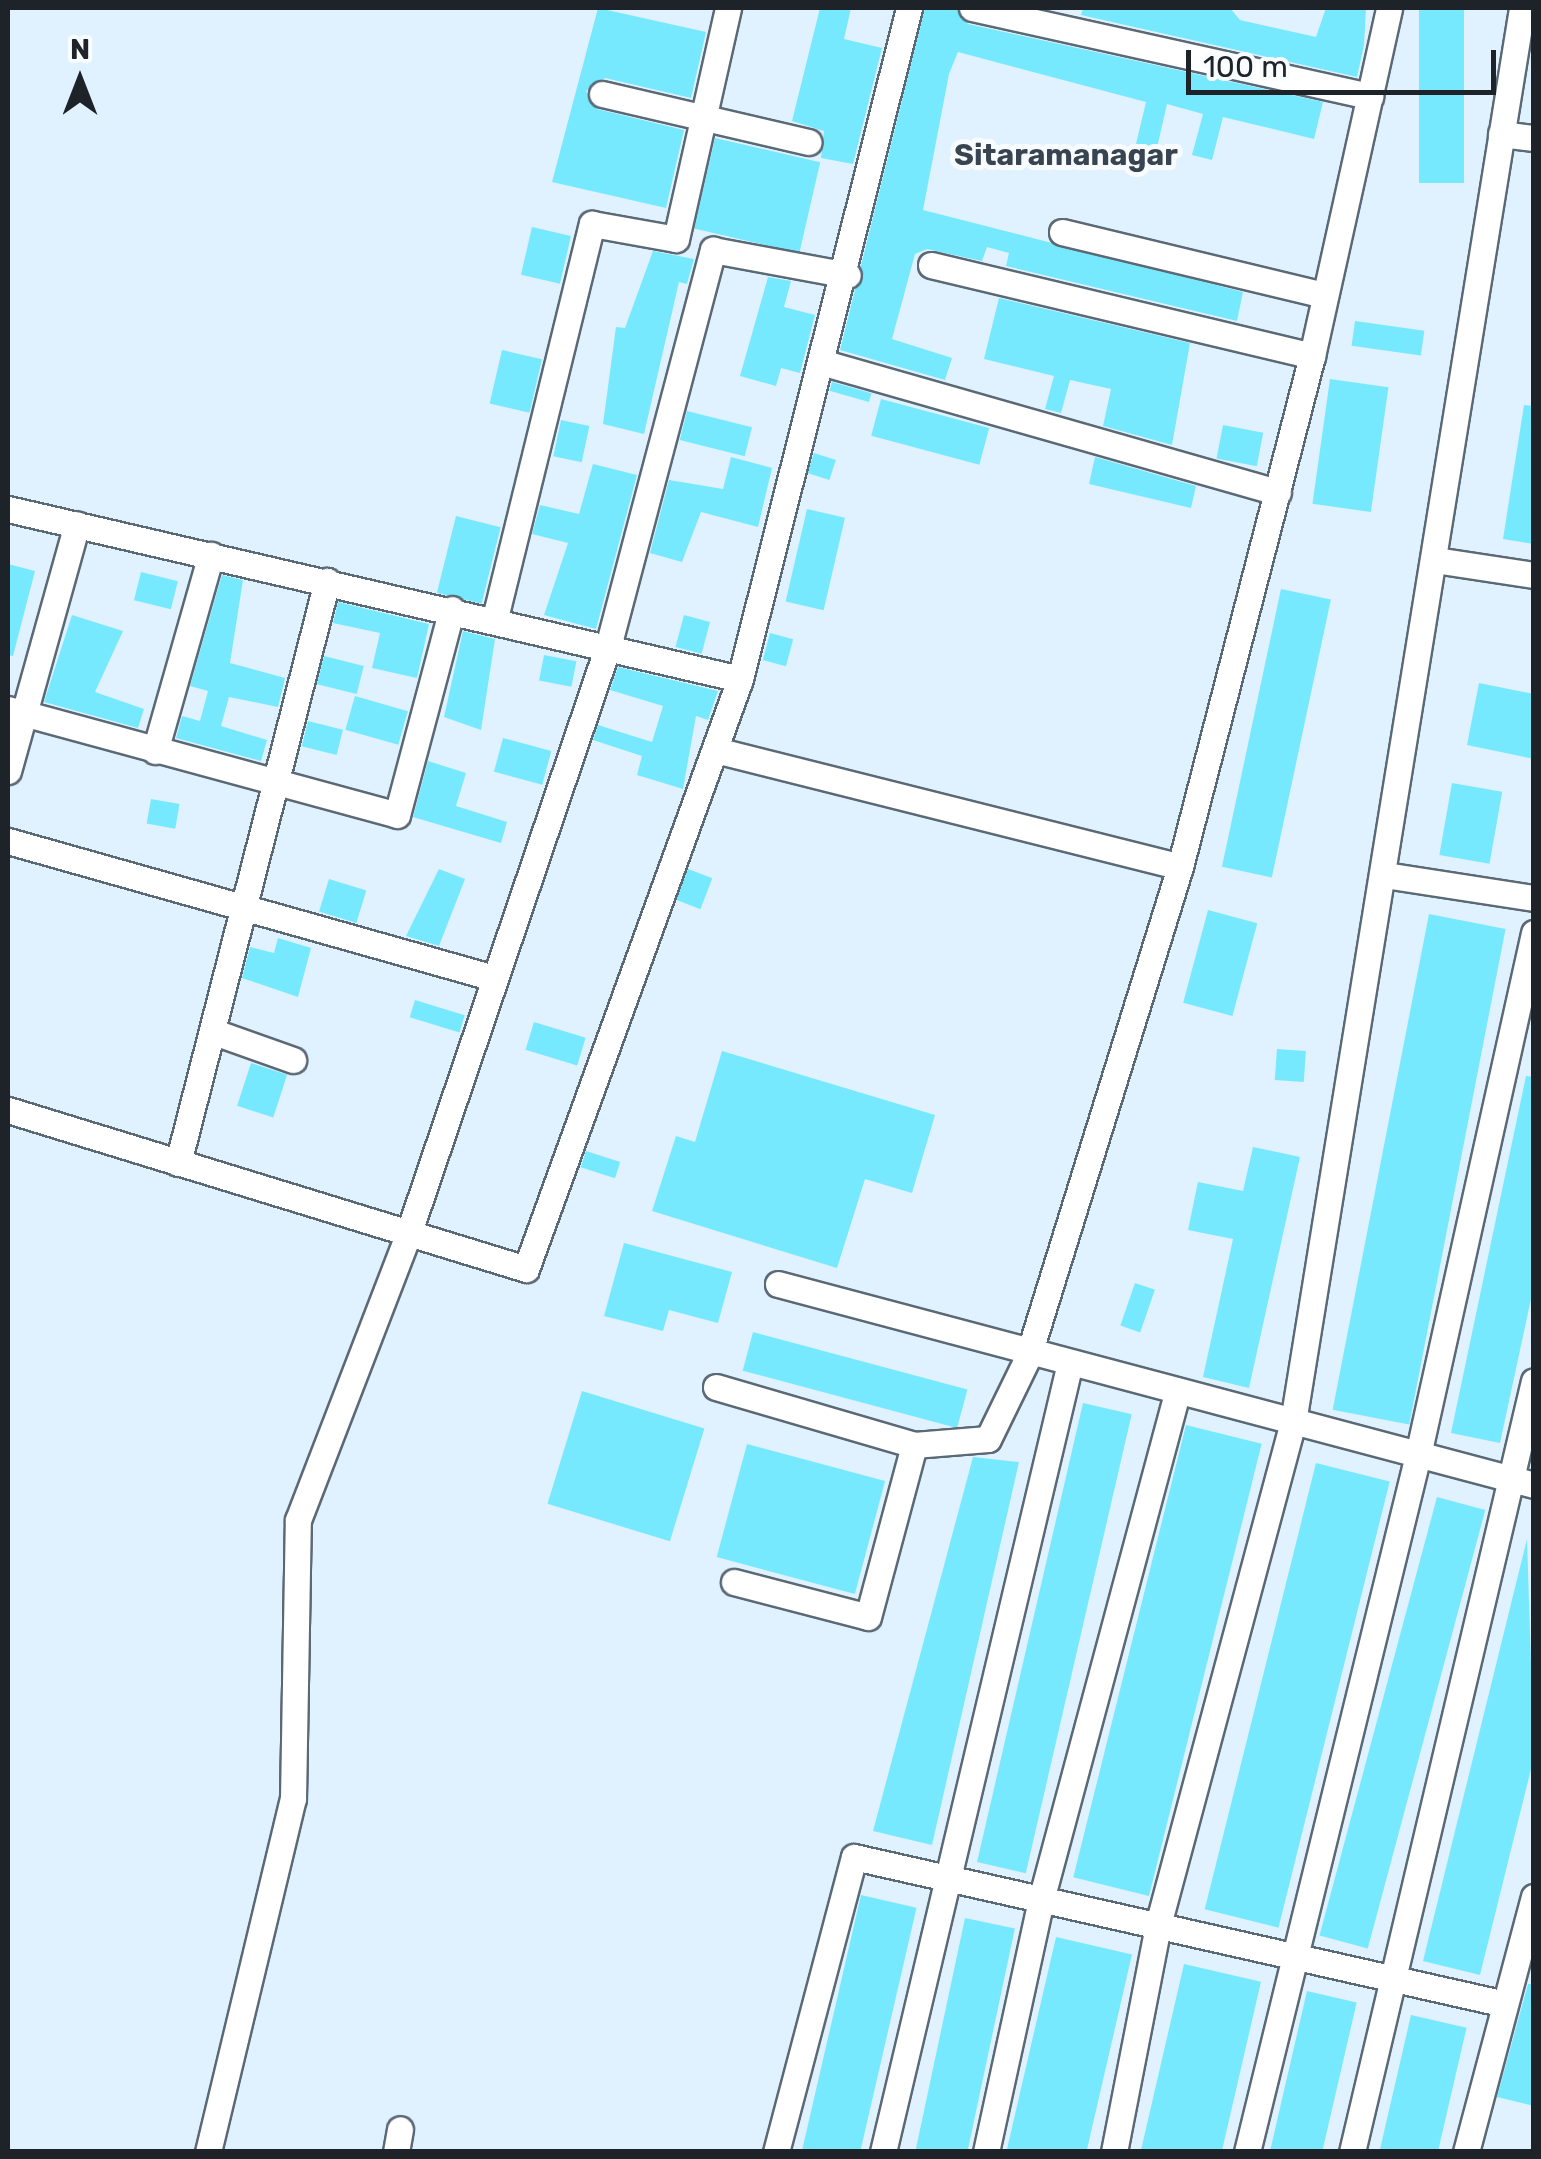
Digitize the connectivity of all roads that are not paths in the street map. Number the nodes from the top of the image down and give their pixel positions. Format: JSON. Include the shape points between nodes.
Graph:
{"nodes":[{"id":1,"x":728,"y":8,"type":"edge"},
{"id":2,"x":909,"y":8,"type":"edge"},
{"id":3,"x":972,"y":8,"type":"edge"},
{"id":4,"x":1388,"y":8,"type":"edge"},
{"id":5,"x":1522,"y":8,"type":"edge"},
{"id":6,"x":602,"y":94,"type":"dead end"},
{"id":7,"x":1370,"y":96,"type":"junction"},
{"id":8,"x":703,"y":116,"type":"junction"},
{"id":9,"x":1502,"y":134,"type":"junction"},
{"id":10,"x":1534,"y":138,"type":"edge"},
{"id":11,"x":808,"y":142,"type":"dead end"},
{"id":12,"x":1062,"y":232,"type":"dead end"},
{"id":13,"x":931,"y":265,"type":"dead end"},
{"id":14,"x":848,"y":274,"type":"junction"},
{"id":15,"x":1324,"y":296,"type":"junction"},
{"id":16,"x":1312,"y":356,"type":"junction"},
{"id":17,"x":824,"y":364,"type":"junction"},
{"id":18,"x":1278,"y":492,"type":"junction"},
{"id":19,"x":8,"y":509,"type":"edge"},
{"id":20,"x":77,"y":524,"type":"junction"},
{"id":21,"x":212,"y":555,"type":"junction"},
{"id":22,"x":1435,"y":560,"type":"junction"},
{"id":23,"x":1534,"y":575,"type":"edge"},
{"id":24,"x":327,"y":581,"type":"junction"},
{"id":25,"x":452,"y":609,"type":"junction"},
{"id":26,"x":495,"y":618,"type":"junction"},
{"id":27,"x":608,"y":644,"type":"junction"},
{"id":28,"x":740,"y":679,"type":"junction"},
{"id":29,"x":15,"y":711,"type":"edge"},
{"id":30,"x":715,"y":750,"type":"junction"},
{"id":31,"x":155,"y":752,"type":"junction"},
{"id":32,"x":8,"y":771,"type":"edge"},
{"id":33,"x":277,"y":786,"type":"junction"},
{"id":34,"x":8,"y":841,"type":"edge"},
{"id":35,"x":1180,"y":867,"type":"junction"},
{"id":36,"x":1385,"y":874,"type":"junction"},
{"id":37,"x":1534,"y":898,"type":"edge"},
{"id":38,"x":246,"y":912,"type":"junction"},
{"id":39,"x":1534,"y":933,"type":"edge"},
{"id":40,"x":494,"y":978,"type":"junction"},
{"id":41,"x":214,"y":1032,"type":"junction"},
{"id":42,"x":293,"y":1060,"type":"dead end"},
{"id":43,"x":8,"y":1110,"type":"edge"},
{"id":44,"x":178,"y":1163,"type":"junction"},
{"id":45,"x":410,"y":1229,"type":"junction"},
{"id":46,"x":778,"y":1284,"type":"dead end"},
{"id":47,"x":1028,"y":1357,"type":"junction"},
{"id":48,"x":1069,"y":1367,"type":"junction"},
{"id":49,"x":1534,"y":1381,"type":"edge"},
{"id":50,"x":716,"y":1387,"type":"dead end"},
{"id":51,"x":1177,"y":1394,"type":"junction"},
{"id":52,"x":1293,"y":1422,"type":"junction"},
{"id":53,"x":914,"y":1445,"type":"junction"},
{"id":54,"x":1418,"y":1455,"type":"junction"},
{"id":55,"x":1523,"y":1482,"type":"edge"},
{"id":56,"x":734,"y":1582,"type":"dead end"},
{"id":57,"x":943,"y":1878,"type":"junction"},
{"id":58,"x":1534,"y":1897,"type":"edge"},
{"id":59,"x":1042,"y":1900,"type":"junction"},
{"id":60,"x":1158,"y":1926,"type":"junction"},
{"id":61,"x":1291,"y":1955,"type":"junction"},
{"id":62,"x":1390,"y":1977,"type":"junction"},
{"id":63,"x":1501,"y":2003,"type":"junction"},
{"id":64,"x":208,"y":2152,"type":"edge"},
{"id":65,"x":776,"y":2152,"type":"edge"},
{"id":66,"x":883,"y":2152,"type":"edge"},
{"id":67,"x":986,"y":2152,"type":"edge"},
{"id":68,"x":1114,"y":2152,"type":"edge"},
{"id":69,"x":1246,"y":2152,"type":"edge"},
{"id":70,"x":1352,"y":2152,"type":"edge"},
{"id":71,"x":1466,"y":2152,"type":"edge"}],
"edges":[{"from":1,"to":8,"type":"street"},
{"from":2,"to":14,"type":"street"},
{"from":3,"to":7,"type":"street"},
{"from":4,"to":7,"type":"street"},
{"from":5,"to":9,"type":"street"},
{"from":6,"to":8,"type":"street"},
{"from":7,"to":15,"type":"street"},
{"from":8,"to":11,"type":"street"},
{"from":8,"to":26,"type":"street","via":[[676,239],[592,224]]},
{"from":9,"to":10,"type":"street"},
{"from":9,"to":22,"type":"street"},
{"from":12,"to":15,"type":"street"},
{"from":13,"to":16,"type":"street"},
{"from":14,"to":17,"type":"street"},
{"from":14,"to":27,"type":"street","via":[[713,250]]},
{"from":15,"to":16,"type":"street"},
{"from":16,"to":18,"type":"street"},
{"from":17,"to":18,"type":"street"},
{"from":17,"to":28,"type":"street"},
{"from":18,"to":35,"type":"street"},
{"from":19,"to":20,"type":"street"},
{"from":20,"to":21,"type":"street"},
{"from":20,"to":29,"type":"street"},
{"from":21,"to":24,"type":"street"},
{"from":21,"to":31,"type":"street"},
{"from":22,"to":23,"type":"street"},
{"from":22,"to":36,"type":"street"},
{"from":24,"to":25,"type":"street"},
{"from":24,"to":33,"type":"street"},
{"from":25,"to":26,"type":"street"},
{"from":25,"to":33,"type":"street","via":[[396,816]]},
{"from":26,"to":27,"type":"street"},
{"from":27,"to":28,"type":"street"},
{"from":27,"to":40,"type":"street"},
{"from":28,"to":30,"type":"street"},
{"from":29,"to":31,"type":"street"},
{"from":29,"to":32,"type":"street"},
{"from":30,"to":35,"type":"street"},
{"from":30,"to":45,"type":"street","via":[[526,1270]]},
{"from":31,"to":33,"type":"street"},
{"from":33,"to":38,"type":"street"},
{"from":34,"to":38,"type":"street"},
{"from":35,"to":47,"type":"street"},
{"from":36,"to":37,"type":"street"},
{"from":36,"to":52,"type":"street"},
{"from":38,"to":40,"type":"street"},
{"from":38,"to":41,"type":"street"},
{"from":39,"to":54,"type":"street"},
{"from":40,"to":45,"type":"street"},
{"from":41,"to":42,"type":"street"},
{"from":41,"to":44,"type":"street"},
{"from":43,"to":44,"type":"street"},
{"from":44,"to":45,"type":"street"},
{"from":45,"to":64,"type":"street","via":[[298,1520],[292,1799]]},
{"from":46,"to":47,"type":"street"},
{"from":47,"to":48,"type":"street"},
{"from":47,"to":53,"type":"street","via":[[988,1439]]},
{"from":48,"to":51,"type":"street"},
{"from":48,"to":57,"type":"street"},
{"from":49,"to":55,"type":"street"},
{"from":50,"to":53,"type":"street"},
{"from":51,"to":52,"type":"street"},
{"from":51,"to":59,"type":"street"},
{"from":52,"to":54,"type":"street"},
{"from":52,"to":60,"type":"street"},
{"from":53,"to":56,"type":"street","via":[[868,1617]]},
{"from":54,"to":55,"type":"street"},
{"from":54,"to":61,"type":"street"},
{"from":55,"to":62,"type":"street"},
{"from":57,"to":59,"type":"street"},
{"from":57,"to":65,"type":"street","via":[[854,1857]]},
{"from":57,"to":66,"type":"street"},
{"from":58,"to":63,"type":"street"},
{"from":59,"to":60,"type":"street"},
{"from":59,"to":67,"type":"street"},
{"from":60,"to":61,"type":"street"},
{"from":60,"to":68,"type":"street"},
{"from":61,"to":62,"type":"street"},
{"from":61,"to":69,"type":"street"},
{"from":62,"to":63,"type":"street"},
{"from":62,"to":70,"type":"street"},
{"from":63,"to":71,"type":"street"}]}
